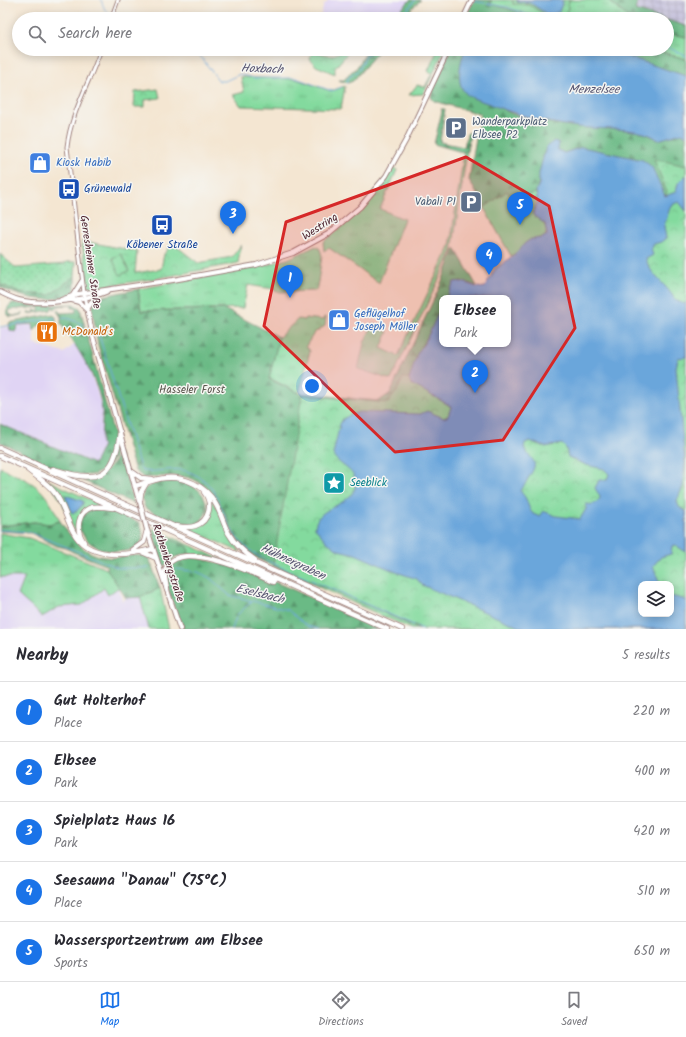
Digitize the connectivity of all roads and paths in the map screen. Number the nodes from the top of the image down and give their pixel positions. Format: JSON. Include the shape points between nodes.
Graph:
{"nodes":[{"id":1,"x":118,"y":0,"type":"edge"},
{"id":2,"x":472,"y":0,"type":"edge"},
{"id":3,"x":114,"y":12,"type":"edge"},
{"id":4,"x":466,"y":12,"type":"edge"},
{"id":5,"x":98,"y":56,"type":"edge"},
{"id":6,"x":446,"y":56,"type":"edge"},
{"id":7,"x":82,"y":281,"type":"junction"},
{"id":8,"x":108,"y":291,"type":"junction"},
{"id":9,"x":0,"y":292,"type":"edge"},
{"id":10,"x":84,"y":295,"type":"junction"},
{"id":11,"x":97,"y":295,"type":"junction"},
{"id":12,"x":72,"y":297,"type":"junction"},
{"id":13,"x":87,"y":310,"type":"junction"},
{"id":14,"x":120,"y":432,"type":"junction"},
{"id":15,"x":0,"y":448,"type":"edge"},
{"id":16,"x":0,"y":456,"type":"edge"},
{"id":17,"x":29,"y":461,"type":"junction"},
{"id":18,"x":18,"y":464,"type":"junction"},
{"id":19,"x":131,"y":471,"type":"junction"},
{"id":20,"x":156,"y":480,"type":"junction"},
{"id":21,"x":147,"y":482,"type":"junction"},
{"id":22,"x":135,"y":486,"type":"junction"},
{"id":23,"x":201,"y":487,"type":"junction"},
{"id":24,"x":140,"y":502,"type":"junction"},
{"id":25,"x":118,"y":508,"type":"junction"},
{"id":26,"x":174,"y":526,"type":"junction"},
{"id":27,"x":148,"y":530,"type":"junction"},
{"id":28,"x":88,"y":547,"type":"junction"},
{"id":29,"x":153,"y":549,"type":"junction"},
{"id":30,"x":130,"y":552,"type":"junction"},
{"id":31,"x":136,"y":552,"type":"junction"},
{"id":32,"x":156,"y":558,"type":"junction"},
{"id":33,"x":264,"y":567,"type":"junction"},
{"id":34,"x":294,"y":588,"type":"junction"},
{"id":35,"x":166,"y":590,"type":"junction"},
{"id":36,"x":180,"y":629,"type":"edge"},
{"id":37,"x":386,"y":629,"type":"edge"},
{"id":38,"x":402,"y":629,"type":"edge"}],
"edges":[{"from":1,"to":3,"type":"street"},
{"from":2,"to":4,"type":"main road"},
{"from":5,"to":7,"type":"street","name":"Gerresheimer Straße","via":[[76,110],[67,147]]},
{"from":6,"to":8,"type":"main road","name":"Westring","via":[[386,176],[360,207],[328,234],[292,253],[256,265]]},
{"from":7,"to":10,"type":"street","name":"Gerresheimer Straße"},
{"from":7,"to":12,"type":"main road"},
{"from":8,"to":10,"type":"main road","name":"Westring"},
{"from":8,"to":11,"type":"main road","name":"Westring"},
{"from":9,"to":12,"type":"main road","via":[[14,299],[29,302]]},
{"from":10,"to":11,"type":"main road","name":"Westring"},
{"from":10,"to":12,"type":"main road"},
{"from":10,"to":13,"type":"main road","name":"Gerresheimer Straße"},
{"from":11,"to":13,"type":"main road"},
{"from":12,"to":13,"type":"main road"},
{"from":13,"to":14,"type":"main road","name":"Gerresheimer Straße"},
{"from":14,"to":17,"type":"highway","via":[[115,458],[106,470],[97,475],[78,477]]},
{"from":14,"to":19,"type":"main road","name":"Gerresheimer Straße"},
{"from":15,"to":17,"type":"highway"},
{"from":16,"to":18,"type":"highway"},
{"from":17,"to":26,"type":"highway"},
{"from":18,"to":25,"type":"highway"},
{"from":18,"to":28,"type":"highway","via":[[55,492],[76,537]]},
{"from":19,"to":20,"type":"highway","via":[[141,478]]},
{"from":19,"to":22,"type":"main road","name":"Gerresheimer Straße"},
{"from":20,"to":21,"type":"highway"},
{"from":20,"to":23,"type":"highway","via":[[178,478]]},
{"from":21,"to":22,"type":"highway"},
{"from":21,"to":24,"type":"highway","via":[[141,492]]},
{"from":22,"to":24,"type":"main road","name":"Gerresheimer Straße"},
{"from":23,"to":26,"type":"highway","via":[[210,502],[207,516],[195,526]]},
{"from":23,"to":33,"type":"highway","via":[[216,503],[236,545]]},
{"from":24,"to":27,"type":"main road","name":"Rothenbergstraße","bridge":true},
{"from":25,"to":28,"type":"highway","via":[[95,507],[82,515],[78,523],[80,538]]},
{"from":25,"to":34,"type":"highway"},
{"from":26,"to":33,"type":"highway"},
{"from":27,"to":29,"type":"main road","name":"Rothenbergstraße"},
{"from":27,"to":30,"type":"highway","via":[[143,544]]},
{"from":28,"to":30,"type":"highway","via":[[107,554]]},
{"from":29,"to":31,"type":"highway"},
{"from":29,"to":32,"type":"main road","name":"Rothenbergstraße"},
{"from":30,"to":31,"type":"highway"},
{"from":31,"to":32,"type":"highway"},
{"from":32,"to":35,"type":"main road","name":"Rothenbergstraße"},
{"from":33,"to":38,"type":"highway"},
{"from":34,"to":35,"type":"highway","via":[[289,589],[214,560],[187,556],[175,558],[167,568]]},
{"from":34,"to":37,"type":"highway"},
{"from":35,"to":36,"type":"main road","name":"Rothenbergstraße"}]}
